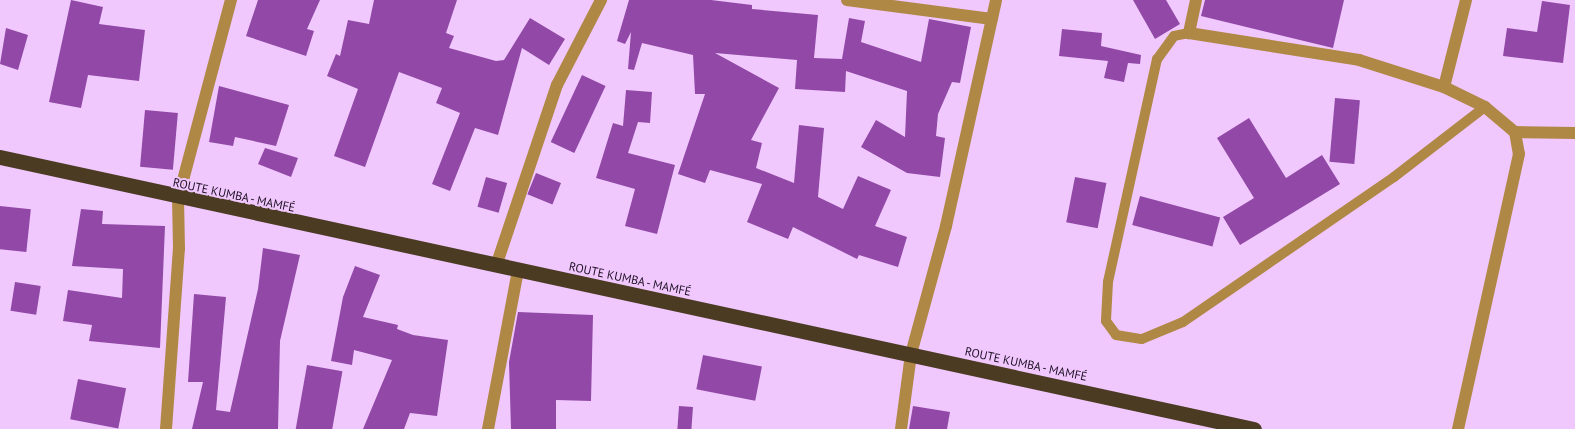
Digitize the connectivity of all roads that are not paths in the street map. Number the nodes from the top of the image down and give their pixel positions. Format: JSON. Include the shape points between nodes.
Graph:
{"nodes":[{"id":1,"x":231,"y":0,"type":"edge"},
{"id":2,"x":600,"y":0,"type":"edge"},
{"id":3,"x":846,"y":0,"type":"edge"},
{"id":4,"x":996,"y":0,"type":"edge"},
{"id":5,"x":1196,"y":0,"type":"edge"},
{"id":6,"x":1466,"y":0,"type":"edge"},
{"id":7,"x":992,"y":19,"type":"junction"},
{"id":8,"x":1189,"y":33,"type":"junction"},
{"id":9,"x":1444,"y":87,"type":"junction"},
{"id":10,"x":1485,"y":107,"type":"junction"},
{"id":11,"x":1514,"y":132,"type":"junction"},
{"id":12,"x":1575,"y":133,"type":"edge"},
{"id":13,"x":0,"y":157,"type":"edge"},
{"id":14,"x":178,"y":199,"type":"junction"},
{"id":15,"x":496,"y":266,"type":"junction"},
{"id":16,"x":518,"y":270,"type":"junction"},
{"id":17,"x":911,"y":354,"type":"junction"},
{"id":18,"x":166,"y":429,"type":"edge"},
{"id":19,"x":488,"y":429,"type":"edge"},
{"id":20,"x":901,"y":429,"type":"edge"},
{"id":21,"x":1254,"y":429,"type":"edge"},
{"id":22,"x":1458,"y":429,"type":"edge"}],
"edges":[{"from":1,"to":14,"type":"street"},
{"from":2,"to":15,"type":"street","via":[[558,85]]},
{"from":3,"to":7,"type":"street"},
{"from":4,"to":7,"type":"street"},
{"from":5,"to":8,"type":"street"},
{"from":6,"to":9,"type":"street"},
{"from":7,"to":17,"type":"street","via":[[946,226]]},
{"from":8,"to":9,"type":"street","via":[[1359,60]]},
{"from":8,"to":10,"type":"lane","via":[[1174,36],[1157,59],[1108,282],[1106,320],[1116,335],[1142,339],[1183,322],[1394,176]]},
{"from":9,"to":10,"type":"street"},
{"from":10,"to":11,"type":"street"},
{"from":11,"to":12,"type":"street"},
{"from":11,"to":22,"type":"street","via":[[1519,154]]},
{"from":13,"to":14,"type":"highway","name":"ROUTE KUMBA - MAMFÉ"},
{"from":14,"to":15,"type":"highway","name":"ROUTE KUMBA - MAMFÉ"},
{"from":14,"to":18,"type":"street","via":[[179,259]]},
{"from":15,"to":16,"type":"highway","name":"ROUTE KUMBA - MAMFÉ"},
{"from":16,"to":17,"type":"highway","name":"ROUTE KUMBA - MAMFÉ"},
{"from":16,"to":19,"type":"street"},
{"from":17,"to":20,"type":"street"},
{"from":17,"to":21,"type":"highway","name":"ROUTE KUMBA - MAMFÉ"}]}
